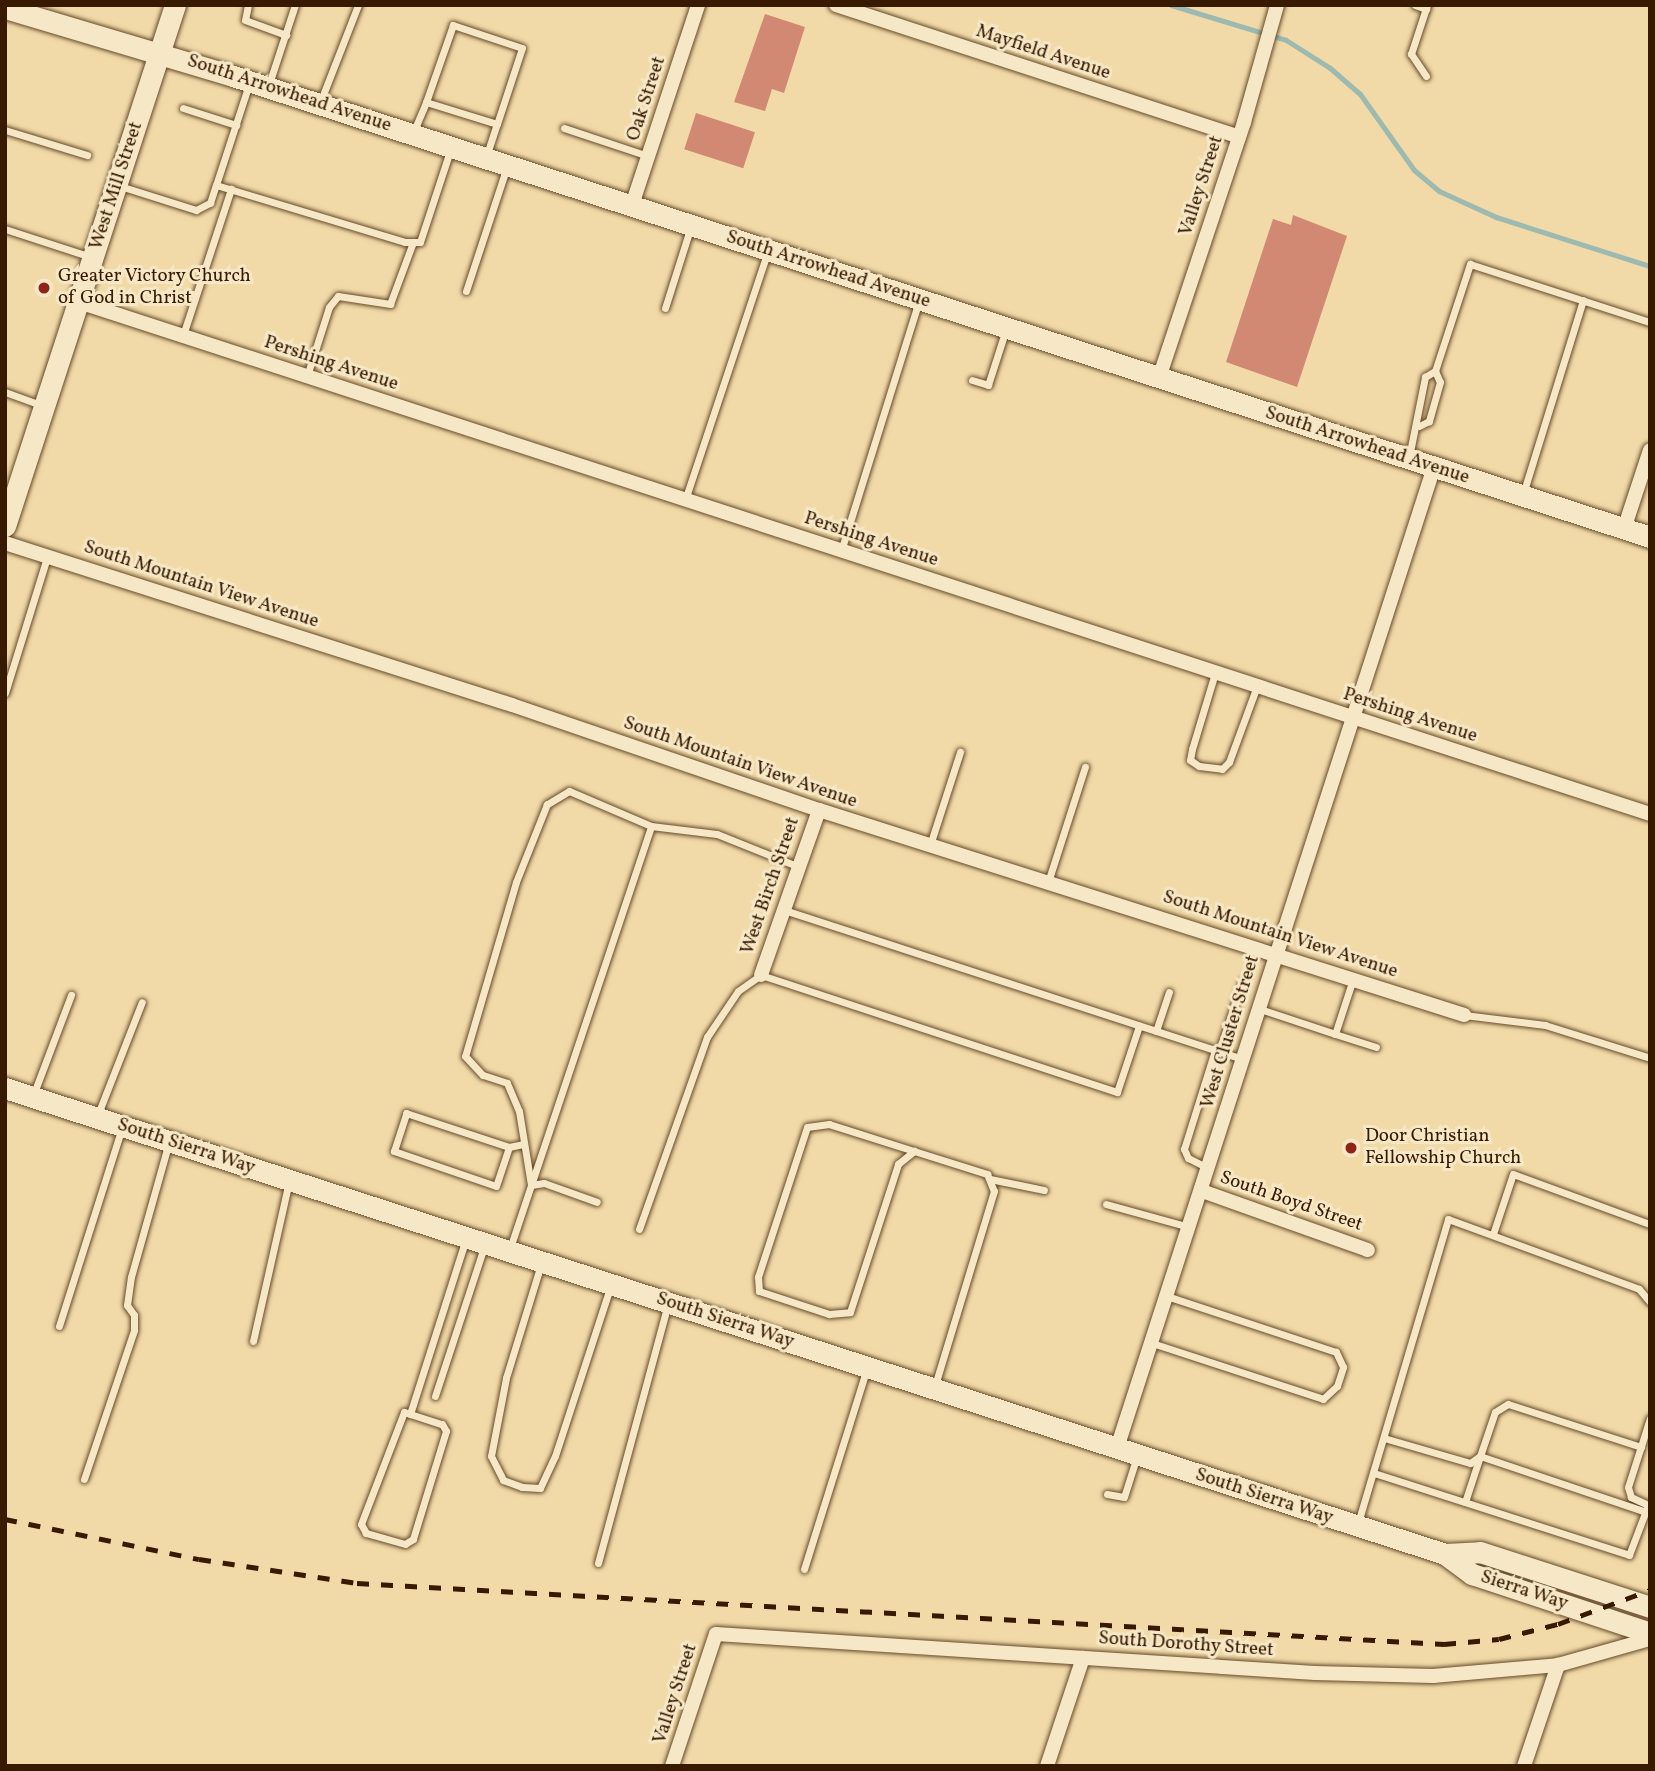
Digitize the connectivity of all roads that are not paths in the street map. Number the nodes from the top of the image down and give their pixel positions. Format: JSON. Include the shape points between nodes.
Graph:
{"nodes":[{"id":1,"x":176,"y":5,"type":"edge"},
{"id":2,"x":248,"y":5,"type":"edge"},
{"id":3,"x":295,"y":5,"type":"edge"},
{"id":4,"x":358,"y":5,"type":"edge"},
{"id":5,"x":698,"y":5,"type":"edge"},
{"id":6,"x":836,"y":5,"type":"edge"},
{"id":7,"x":1415,"y":5,"type":"edge"},
{"id":8,"x":1277,"y":6,"type":"edge"},
{"id":9,"x":1426,"y":7,"type":"edge"},
{"id":10,"x":5,"y":8,"type":"edge"},
{"id":11,"x":286,"y":35,"type":"junction"},
{"id":12,"x":160,"y":53,"type":"junction"},
{"id":13,"x":1426,"y":76,"type":"dead end"},
{"id":14,"x":259,"y":85,"type":"junction"},
{"id":15,"x":426,"y":102,"type":"junction"},
{"id":16,"x":320,"y":104,"type":"junction"},
{"id":17,"x":183,"y":108,"type":"dead end"},
{"id":18,"x":497,"y":124,"type":"junction"},
{"id":19,"x":236,"y":125,"type":"junction"},
{"id":20,"x":564,"y":128,"type":"dead end"},
{"id":21,"x":5,"y":130,"type":"edge"},
{"id":22,"x":412,"y":134,"type":"junction"},
{"id":23,"x":1239,"y":137,"type":"junction"},
{"id":24,"x":452,"y":147,"type":"junction"},
{"id":25,"x":87,"y":155,"type":"dead end"},
{"id":26,"x":648,"y":156,"type":"junction"},
{"id":27,"x":485,"y":158,"type":"junction"},
{"id":28,"x":507,"y":165,"type":"junction"},
{"id":29,"x":117,"y":185,"type":"junction"},
{"id":30,"x":216,"y":185,"type":"junction"},
{"id":31,"x":231,"y":189,"type":"junction"},
{"id":32,"x":632,"y":205,"type":"junction"},
{"id":33,"x":691,"y":225,"type":"junction"},
{"id":34,"x":5,"y":229,"type":"edge"},
{"id":35,"x":413,"y":242,"type":"junction"},
{"id":36,"x":768,"y":250,"type":"junction"},
{"id":37,"x":94,"y":258,"type":"junction"},
{"id":38,"x":466,"y":291,"type":"dead end"},
{"id":39,"x":919,"y":299,"type":"junction"},
{"id":40,"x":1583,"y":300,"type":"junction"},
{"id":41,"x":79,"y":302,"type":"junction"},
{"id":42,"x":665,"y":308,"type":"dead end"},
{"id":43,"x":1650,"y":322,"type":"edge"},
{"id":44,"x":1006,"y":328,"type":"junction"},
{"id":45,"x":183,"y":336,"type":"junction"},
{"id":46,"x":1435,"y":371,"type":"junction"},
{"id":47,"x":306,"y":376,"type":"junction"},
{"id":48,"x":1159,"y":378,"type":"junction"},
{"id":49,"x":972,"y":380,"type":"dead end"},
{"id":50,"x":8,"y":393,"type":"edge"},
{"id":51,"x":45,"y":406,"type":"junction"},
{"id":52,"x":1419,"y":426,"type":"junction"},
{"id":53,"x":1650,"y":450,"type":"edge"},
{"id":54,"x":1408,"y":459,"type":"junction"},
{"id":55,"x":1434,"y":467,"type":"junction"},
{"id":56,"x":1523,"y":496,"type":"junction"},
{"id":57,"x":685,"y":500,"type":"junction"},
{"id":58,"x":5,"y":526,"type":"edge"},
{"id":59,"x":1624,"y":529,"type":"junction"},
{"id":60,"x":1650,"y":537,"type":"edge"},
{"id":61,"x":5,"y":543,"type":"edge"},
{"id":62,"x":841,"y":551,"type":"junction"},
{"id":63,"x":47,"y":556,"type":"junction"},
{"id":64,"x":1215,"y":673,"type":"junction"},
{"id":65,"x":1257,"y":686,"type":"junction"},
{"id":66,"x":5,"y":693,"type":"edge"},
{"id":67,"x":1351,"y":717,"type":"junction"},
{"id":68,"x":960,"y":752,"type":"dead end"},
{"id":69,"x":1085,"y":767,"type":"dead end"},
{"id":70,"x":818,"y":810,"type":"junction"},
{"id":71,"x":1650,"y":814,"type":"edge"},
{"id":72,"x":651,"y":826,"type":"junction"},
{"id":73,"x":930,"y":845,"type":"junction"},
{"id":74,"x":799,"y":867,"type":"junction"},
{"id":75,"x":1048,"y":882,"type":"junction"},
{"id":76,"x":783,"y":910,"type":"junction"},
{"id":77,"x":1276,"y":953,"type":"junction"},
{"id":78,"x":761,"y":975,"type":"junction"},
{"id":79,"x":1353,"y":979,"type":"junction"},
{"id":80,"x":1243,"y":981,"type":"dead end"},
{"id":81,"x":1169,"y":992,"type":"dead end"},
{"id":82,"x":71,"y":995,"type":"dead end"},
{"id":83,"x":142,"y":1002,"type":"dead end"},
{"id":84,"x":1259,"y":1009,"type":"junction"},
{"id":85,"x":1464,"y":1015,"type":"joint"},
{"id":86,"x":1139,"y":1026,"type":"junction"},
{"id":87,"x":1156,"y":1031,"type":"junction"},
{"id":88,"x":1335,"y":1034,"type":"junction"},
{"id":89,"x":1376,"y":1047,"type":"dead end"},
{"id":90,"x":1217,"y":1051,"type":"junction"},
{"id":91,"x":1650,"y":1058,"type":"edge"},
{"id":92,"x":1243,"y":1059,"type":"junction"},
{"id":93,"x":5,"y":1088,"type":"edge"},
{"id":94,"x":33,"y":1097,"type":"junction"},
{"id":95,"x":97,"y":1118,"type":"junction"},
{"id":96,"x":122,"y":1126,"type":"junction"},
{"id":97,"x":169,"y":1141,"type":"junction"},
{"id":98,"x":523,"y":1144,"type":"junction"},
{"id":99,"x":509,"y":1147,"type":"junction"},
{"id":100,"x":914,"y":1151,"type":"junction"},
{"id":101,"x":1209,"y":1168,"type":"junction"},
{"id":102,"x":989,"y":1179,"type":"junction"},
{"id":103,"x":289,"y":1180,"type":"junction"},
{"id":104,"x":531,"y":1185,"type":"junction"},
{"id":105,"x":1044,"y":1190,"type":"dead end"},
{"id":106,"x":1202,"y":1191,"type":"junction"},
{"id":107,"x":597,"y":1202,"type":"dead end"},
{"id":108,"x":1106,"y":1204,"type":"dead end"},
{"id":109,"x":1650,"y":1224,"type":"edge"},
{"id":110,"x":1190,"y":1227,"type":"junction"},
{"id":111,"x":639,"y":1229,"type":"dead end"},
{"id":112,"x":1493,"y":1234,"type":"junction"},
{"id":113,"x":476,"y":1241,"type":"junction"},
{"id":114,"x":1368,"y":1250,"type":"dead end"},
{"id":115,"x":509,"y":1252,"type":"junction"},
{"id":116,"x":541,"y":1262,"type":"junction"},
{"id":117,"x":612,"y":1285,"type":"junction"},
{"id":118,"x":1167,"y":1296,"type":"junction"},
{"id":119,"x":1650,"y":1302,"type":"edge"},
{"id":120,"x":668,"y":1303,"type":"junction"},
{"id":121,"x":59,"y":1326,"type":"dead end"},
{"id":122,"x":253,"y":1340,"type":"dead end"},
{"id":123,"x":1152,"y":1342,"type":"junction"},
{"id":124,"x":867,"y":1367,"type":"junction"},
{"id":125,"x":934,"y":1389,"type":"junction"},
{"id":126,"x":435,"y":1396,"type":"dead end"},
{"id":127,"x":410,"y":1414,"type":"junction"},
{"id":128,"x":1650,"y":1418,"type":"edge"},
{"id":129,"x":1384,"y":1438,"type":"junction"},
{"id":130,"x":1641,"y":1447,"type":"junction"},
{"id":131,"x":1127,"y":1452,"type":"junction"},
{"id":132,"x":1480,"y":1455,"type":"junction"},
{"id":133,"x":1374,"y":1473,"type":"junction"},
{"id":134,"x":84,"y":1479,"type":"dead end"},
{"id":135,"x":1107,"y":1494,"type":"dead end"},
{"id":136,"x":1465,"y":1502,"type":"junction"},
{"id":137,"x":1648,"y":1507,"type":"edge"},
{"id":138,"x":1357,"y":1527,"type":"junction"},
{"id":139,"x":1445,"y":1555,"type":"junction"},
{"id":140,"x":597,"y":1563,"type":"dead end"},
{"id":141,"x":804,"y":1569,"type":"dead end"},
{"id":142,"x":1650,"y":1607,"type":"edge"},
{"id":143,"x":1650,"y":1633,"type":"edge"},
{"id":144,"x":716,"y":1634,"type":"joint"},
{"id":145,"x":1650,"y":1639,"type":"edge"},
{"id":146,"x":1083,"y":1658,"type":"junction"},
{"id":147,"x":1558,"y":1665,"type":"junction"},
{"id":148,"x":673,"y":1766,"type":"edge"},
{"id":149,"x":1047,"y":1766,"type":"edge"},
{"id":150,"x":1524,"y":1766,"type":"edge"}],
"edges":[{"from":1,"to":12,"type":"main road","name":"West Mill Street"},
{"from":2,"to":11,"type":"lane","via":[[245,20]]},
{"from":3,"to":11,"type":"lane"},
{"from":4,"to":16,"type":"lane"},
{"from":5,"to":26,"type":"street","name":"Oak Street"},
{"from":6,"to":23,"type":"street","name":"Mayfield Avenue"},
{"from":7,"to":9,"type":"lane"},
{"from":8,"to":23,"type":"street","name":"Valley Street"},
{"from":9,"to":13,"type":"lane","via":[[1411,54]]},
{"from":10,"to":12,"type":"main road","name":"South Arrowhead Avenue"},
{"from":11,"to":14,"type":"lane"},
{"from":12,"to":14,"type":"main road","name":"South Arrowhead Avenue"},
{"from":12,"to":29,"type":"main road","name":"West Mill Street"},
{"from":14,"to":16,"type":"main road","name":"South Arrowhead Avenue"},
{"from":14,"to":19,"type":"lane"},
{"from":15,"to":18,"type":"lane"},
{"from":15,"to":18,"type":"lane","via":[[453,25],[522,48]]},
{"from":15,"to":22,"type":"lane"},
{"from":16,"to":22,"type":"main road","name":"South Arrowhead Avenue"},
{"from":17,"to":19,"type":"lane"},
{"from":18,"to":27,"type":"lane"},
{"from":19,"to":30,"type":"lane"},
{"from":20,"to":26,"type":"lane"},
{"from":21,"to":25,"type":"lane"},
{"from":22,"to":24,"type":"main road","name":"South Arrowhead Avenue"},
{"from":23,"to":48,"type":"street","name":"Valley Street"},
{"from":24,"to":27,"type":"main road","name":"South Arrowhead Avenue"},
{"from":24,"to":35,"type":"lane","via":[[421,242]]},
{"from":26,"to":32,"type":"street","name":"Oak Street"},
{"from":27,"to":28,"type":"main road","name":"South Arrowhead Avenue"},
{"from":28,"to":32,"type":"main road","name":"South Arrowhead Avenue"},
{"from":28,"to":38,"type":"lane"},
{"from":29,"to":30,"type":"lane","via":[[196,210],[210,204]]},
{"from":29,"to":37,"type":"main road","name":"West Mill Street"},
{"from":30,"to":31,"type":"lane"},
{"from":31,"to":35,"type":"lane"},
{"from":31,"to":45,"type":"lane"},
{"from":32,"to":33,"type":"main road","name":"South Arrowhead Avenue"},
{"from":33,"to":36,"type":"main road","name":"South Arrowhead Avenue"},
{"from":33,"to":42,"type":"lane"},
{"from":34,"to":37,"type":"lane"},
{"from":35,"to":47,"type":"lane","via":[[390,304],[338,296],[329,307]]},
{"from":36,"to":39,"type":"main road","name":"South Arrowhead Avenue"},
{"from":36,"to":57,"type":"lane"},
{"from":37,"to":41,"type":"main road","name":"West Mill Street"},
{"from":39,"to":44,"type":"main road","name":"South Arrowhead Avenue"},
{"from":39,"to":62,"type":"lane"},
{"from":40,"to":43,"type":"lane"},
{"from":40,"to":46,"type":"lane","via":[[1471,264]]},
{"from":40,"to":56,"type":"lane"},
{"from":41,"to":45,"type":"street","name":"Pershing Avenue"},
{"from":41,"to":51,"type":"main road","name":"West Mill Street"},
{"from":44,"to":48,"type":"main road","name":"South Arrowhead Avenue"},
{"from":44,"to":49,"type":"lane","via":[[988,385]]},
{"from":45,"to":47,"type":"street","name":"Pershing Avenue"},
{"from":46,"to":52,"type":"lane","via":[[1425,377],[1414,416]]},
{"from":46,"to":52,"type":"lane","via":[[1440,382],[1429,421]]},
{"from":47,"to":57,"type":"street","name":"Pershing Avenue"},
{"from":48,"to":54,"type":"main road","name":"South Arrowhead Avenue"},
{"from":50,"to":51,"type":"lane"},
{"from":51,"to":58,"type":"main road","name":"West Mill Street"},
{"from":52,"to":54,"type":"lane"},
{"from":53,"to":59,"type":"street"},
{"from":54,"to":55,"type":"main road","name":"South Arrowhead Avenue"},
{"from":55,"to":56,"type":"main road","name":"South Arrowhead Avenue"},
{"from":55,"to":67,"type":"street","name":"West Cluster Street"},
{"from":56,"to":59,"type":"main road","name":"South Arrowhead Avenue"},
{"from":57,"to":62,"type":"street","name":"Pershing Avenue"},
{"from":59,"to":60,"type":"main road","name":"South Arrowhead Avenue"},
{"from":61,"to":63,"type":"street","name":"South Mountain View Avenue"},
{"from":62,"to":64,"type":"street","name":"Pershing Avenue"},
{"from":63,"to":66,"type":"lane"},
{"from":63,"to":70,"type":"street","name":"South Mountain View Avenue","via":[[512,705]]},
{"from":64,"to":65,"type":"street","name":"Pershing Avenue"},
{"from":64,"to":65,"type":"lane","via":[[1190,760],[1199,766],[1222,769],[1229,762]]},
{"from":65,"to":67,"type":"street","name":"Pershing Avenue"},
{"from":67,"to":71,"type":"street","name":"Pershing Avenue"},
{"from":67,"to":77,"type":"street","name":"West Cluster Street"},
{"from":68,"to":73,"type":"lane"},
{"from":69,"to":75,"type":"lane"},
{"from":70,"to":73,"type":"street","name":"South Mountain View Avenue"},
{"from":70,"to":74,"type":"street","name":"West Birch Street"},
{"from":72,"to":74,"type":"lane","via":[[718,834]]},
{"from":72,"to":98,"type":"lane","via":[[569,791],[547,804],[516,882],[465,1056],[482,1075],[507,1083],[519,1111]]},
{"from":72,"to":104,"type":"lane"},
{"from":73,"to":75,"type":"street","name":"South Mountain View Avenue"},
{"from":74,"to":76,"type":"street","name":"West Birch Street"},
{"from":75,"to":77,"type":"street","name":"South Mountain View Avenue"},
{"from":76,"to":78,"type":"street","name":"West Birch Street"},
{"from":76,"to":86,"type":"lane"},
{"from":77,"to":79,"type":"street","name":"South Mountain View Avenue"},
{"from":77,"to":84,"type":"street","name":"West Cluster Street"},
{"from":78,"to":86,"type":"lane","via":[[1117,1092]]},
{"from":78,"to":111,"type":"lane","name":"West Birch Street","via":[[737,990],[707,1037]]},
{"from":79,"to":85,"type":"street","name":"South Mountain View Avenue"},
{"from":79,"to":88,"type":"lane"},
{"from":80,"to":90,"type":"lane"},
{"from":81,"to":87,"type":"lane"},
{"from":82,"to":94,"type":"lane"},
{"from":83,"to":95,"type":"lane"},
{"from":84,"to":88,"type":"lane"},
{"from":84,"to":92,"type":"street","name":"West Cluster Street"},
{"from":85,"to":91,"type":"lane","via":[[1545,1025]]},
{"from":86,"to":87,"type":"lane"},
{"from":87,"to":90,"type":"lane"},
{"from":88,"to":89,"type":"lane"},
{"from":90,"to":92,"type":"lane"},
{"from":90,"to":101,"type":"lane","via":[[1184,1149],[1188,1158]]},
{"from":92,"to":101,"type":"street","name":"West Cluster Street"},
{"from":93,"to":94,"type":"main road","name":"South Sierra Way"},
{"from":94,"to":95,"type":"main road","name":"South Sierra Way"},
{"from":95,"to":96,"type":"main road","name":"South Sierra Way"},
{"from":96,"to":97,"type":"main road","name":"South Sierra Way"},
{"from":96,"to":121,"type":"lane"},
{"from":97,"to":103,"type":"main road","name":"South Sierra Way"},
{"from":97,"to":134,"type":"lane","via":[[131,1277],[127,1305],[134,1315],[134,1331]]},
{"from":98,"to":99,"type":"lane"},
{"from":98,"to":104,"type":"lane"},
{"from":99,"to":99,"type":"lane","via":[[406,1113],[394,1151],[496,1186]]},
{"from":100,"to":100,"type":"lane","via":[[898,1164],[850,1312],[829,1314],[759,1291],[758,1277],[807,1127],[829,1124]]},
{"from":100,"to":102,"type":"lane","via":[[987,1174]]},
{"from":101,"to":106,"type":"street","name":"West Cluster Street"},
{"from":102,"to":105,"type":"lane"},
{"from":102,"to":125,"type":"lane","via":[[994,1191]]},
{"from":103,"to":113,"type":"main road","name":"South Sierra Way"},
{"from":103,"to":122,"type":"lane"},
{"from":104,"to":107,"type":"lane","via":[[544,1183]]},
{"from":104,"to":115,"type":"lane"},
{"from":106,"to":110,"type":"street","name":"West Cluster Street"},
{"from":106,"to":114,"type":"street","name":"South Boyd Street"},
{"from":108,"to":110,"type":"lane"},
{"from":109,"to":112,"type":"lane","via":[[1513,1174]]},
{"from":110,"to":118,"type":"street","name":"West Cluster Street"},
{"from":112,"to":119,"type":"lane","via":[[1639,1289]]},
{"from":112,"to":129,"type":"lane","via":[[1454,1220],[1445,1223],[1385,1420]]},
{"from":113,"to":115,"type":"main road","name":"South Sierra Way"},
{"from":113,"to":126,"type":"lane"},
{"from":113,"to":127,"type":"lane"},
{"from":115,"to":116,"type":"main road","name":"South Sierra Way"},
{"from":116,"to":117,"type":"main road","name":"South Sierra Way"},
{"from":116,"to":117,"type":"lane","via":[[506,1378],[491,1456],[503,1480],[522,1487],[540,1488],[555,1456]]},
{"from":117,"to":120,"type":"main road","name":"South Sierra Way"},
{"from":118,"to":123,"type":"street","name":"West Cluster Street"},
{"from":118,"to":123,"type":"lane","via":[[1336,1352],[1343,1367],[1337,1386],[1323,1399]]},
{"from":120,"to":124,"type":"main road","name":"South Sierra Way"},
{"from":120,"to":140,"type":"lane"},
{"from":123,"to":131,"type":"street","name":"West Cluster Street"},
{"from":124,"to":125,"type":"main road","name":"South Sierra Way"},
{"from":124,"to":141,"type":"lane"},
{"from":125,"to":131,"type":"main road","name":"South Sierra Way"},
{"from":127,"to":127,"type":"lane","via":[[442,1424],[446,1431],[413,1539],[405,1544],[366,1533],[361,1524],[401,1415]]},
{"from":128,"to":130,"type":"lane"},
{"from":129,"to":132,"type":"lane","via":[[1458,1462],[1469,1463]]},
{"from":129,"to":133,"type":"lane"},
{"from":130,"to":132,"type":"lane","via":[[1508,1404],[1494,1412]]},
{"from":130,"to":137,"type":"lane","via":[[1628,1491]]},
{"from":131,"to":135,"type":"lane","via":[[1124,1497]]},
{"from":131,"to":138,"type":"main road","name":"South Sierra Way"},
{"from":132,"to":136,"type":"lane"},
{"from":132,"to":137,"type":"lane"},
{"from":133,"to":136,"type":"lane"},
{"from":133,"to":138,"type":"lane"},
{"from":136,"to":137,"type":"lane","via":[[1629,1555]]},
{"from":138,"to":139,"type":"main road","name":"South Sierra Way"},
{"from":139,"to":142,"type":"main road","name":"Sierra Way","via":[[1479,1552]]},
{"from":139,"to":143,"type":"main road","name":"Sierra Way","via":[[1472,1574]]},
{"from":144,"to":146,"type":"street","name":"South Dorothy Street"},
{"from":144,"to":148,"type":"street","name":"Valley Street"},
{"from":145,"to":147,"type":"street","name":"South Dorothy Street"},
{"from":146,"to":147,"type":"street","name":"South Dorothy Street","via":[[1433,1676]]},
{"from":146,"to":149,"type":"street"},
{"from":147,"to":150,"type":"street"}]}
